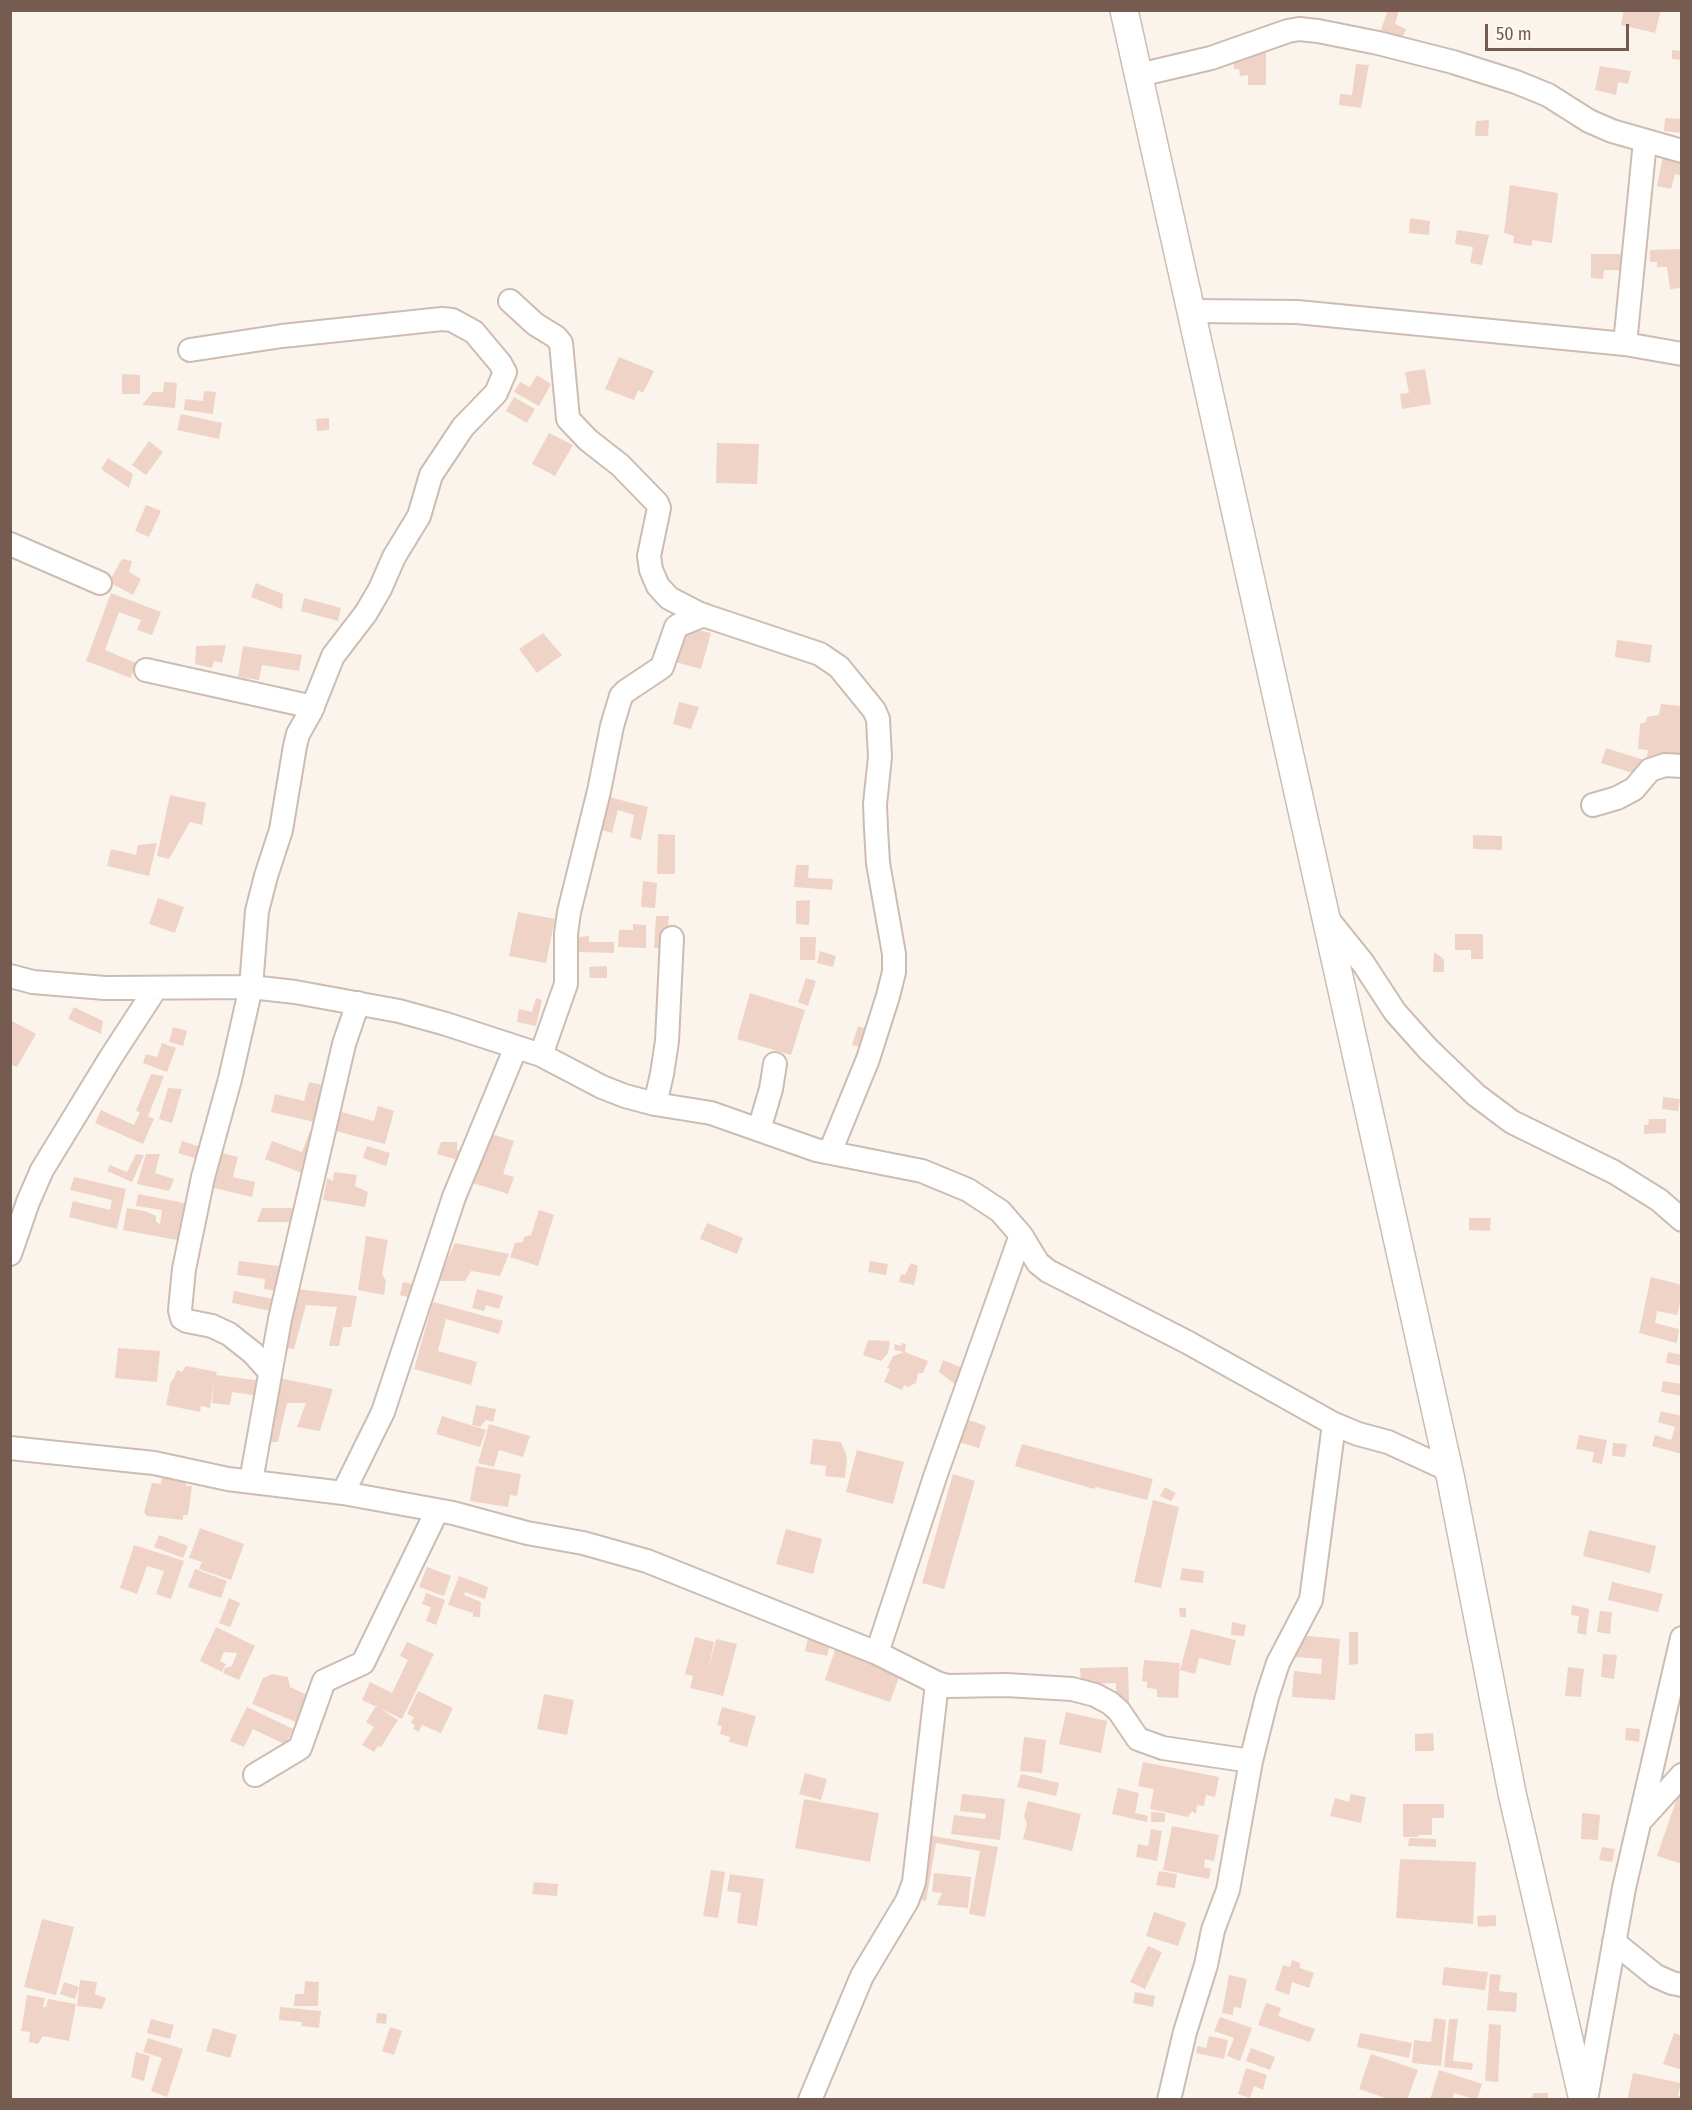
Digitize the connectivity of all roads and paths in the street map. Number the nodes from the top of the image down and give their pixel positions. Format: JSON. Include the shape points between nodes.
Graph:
{"nodes":[{"id":1,"x":1124,"y":10,"type":"edge"},
{"id":2,"x":1139,"y":75,"type":"junction"},
{"id":3,"x":1645,"y":141,"type":"junction"},
{"id":4,"x":1682,"y":151,"type":"edge"},
{"id":5,"x":510,"y":301,"type":"dead end"},
{"id":6,"x":1192,"y":311,"type":"junction"},
{"id":7,"x":1625,"y":344,"type":"junction"},
{"id":8,"x":190,"y":350,"type":"dead end"},
{"id":9,"x":1682,"y":354,"type":"edge"},
{"id":10,"x":10,"y":544,"type":"edge"},
{"id":11,"x":100,"y":583,"type":"dead end"},
{"id":12,"x":704,"y":615,"type":"junction"},
{"id":13,"x":146,"y":670,"type":"dead end"},
{"id":14,"x":313,"y":707,"type":"junction"},
{"id":15,"x":1682,"y":766,"type":"edge"},
{"id":16,"x":1593,"y":805,"type":"dead end"},
{"id":17,"x":1326,"y":916,"type":"junction"},
{"id":18,"x":672,"y":938,"type":"dead end"},
{"id":19,"x":10,"y":976,"type":"edge"},
{"id":20,"x":251,"y":987,"type":"junction"},
{"id":21,"x":156,"y":988,"type":"junction"},
{"id":22,"x":358,"y":1003,"type":"junction"},
{"id":23,"x":516,"y":1047,"type":"junction"},
{"id":24,"x":541,"y":1055,"type":"junction"},
{"id":25,"x":775,"y":1064,"type":"dead end"},
{"id":26,"x":655,"y":1104,"type":"junction"},
{"id":27,"x":759,"y":1130,"type":"junction"},
{"id":28,"x":830,"y":1152,"type":"junction"},
{"id":29,"x":1682,"y":1220,"type":"edge"},
{"id":30,"x":1021,"y":1234,"type":"junction"},
{"id":31,"x":10,"y":1254,"type":"edge"},
{"id":32,"x":270,"y":1372,"type":"junction"},
{"id":33,"x":1334,"y":1424,"type":"junction"},
{"id":34,"x":10,"y":1448,"type":"edge"},
{"id":35,"x":1449,"y":1470,"type":"junction"},
{"id":36,"x":251,"y":1481,"type":"junction"},
{"id":37,"x":343,"y":1493,"type":"junction"},
{"id":38,"x":437,"y":1510,"type":"junction"},
{"id":39,"x":1682,"y":1638,"type":"edge"},
{"id":40,"x":877,"y":1653,"type":"junction"},
{"id":41,"x":937,"y":1683,"type":"junction"},
{"id":42,"x":1251,"y":1761,"type":"junction"},
{"id":43,"x":255,"y":1775,"type":"dead end"},
{"id":44,"x":1682,"y":1775,"type":"edge"},
{"id":45,"x":1640,"y":1821,"type":"junction"},
{"id":46,"x":1614,"y":1942,"type":"junction"},
{"id":47,"x":1682,"y":1985,"type":"edge"},
{"id":48,"x":810,"y":2100,"type":"edge"},
{"id":49,"x":1169,"y":2100,"type":"edge"},
{"id":50,"x":1584,"y":2100,"type":"edge"}],
"edges":[{"from":1,"to":2,"type":"street"},
{"from":2,"to":3,"type":"street","via":[[1211,58],[1288,31],[1318,31],[1389,45],[1516,82],[1548,95],[1589,121]]},
{"from":2,"to":6,"type":"street"},
{"from":3,"to":4,"type":"street"},
{"from":3,"to":7,"type":"street"},
{"from":5,"to":12,"type":"street","via":[[561,343],[568,419],[657,502],[649,556],[658,586],[669,598]]},
{"from":6,"to":7,"type":"street","via":[[1297,312]]},
{"from":6,"to":17,"type":"street"},
{"from":7,"to":9,"type":"street"},
{"from":8,"to":14,"type":"street","via":[[442,319],[474,332],[503,368],[504,376],[496,393],[463,428],[431,475],[419,516],[366,613],[333,656]]},
{"from":10,"to":11,"type":"street"},
{"from":12,"to":24,"type":"street","via":[[676,627],[662,667],[621,696],[569,912],[566,984]]},
{"from":12,"to":28,"type":"street","via":[[820,654],[839,667],[878,719],[878,863],[894,972],[868,1059]]},
{"from":13,"to":14,"type":"street"},
{"from":14,"to":20,"type":"street","via":[[298,734],[280,830],[257,911]]},
{"from":15,"to":16,"type":"street","via":[[1665,765],[1650,770],[1634,789]]},
{"from":17,"to":29,"type":"street","via":[[1395,1012],[1476,1095],[1512,1122],[1614,1172],[1659,1200]]},
{"from":17,"to":35,"type":"street"},
{"from":18,"to":26,"type":"street","via":[[667,1041]]},
{"from":19,"to":21,"type":"street","via":[[64,986]]},
{"from":20,"to":21,"type":"street"},
{"from":20,"to":22,"type":"street"},
{"from":20,"to":32,"type":"street","via":[[203,1177],[184,1269],[180,1315],[228,1334]]},
{"from":21,"to":31,"type":"street","via":[[42,1170]]},
{"from":22,"to":23,"type":"street","via":[[446,1024]]},
{"from":22,"to":32,"type":"street","via":[[319,1143]]},
{"from":23,"to":24,"type":"street"},
{"from":23,"to":37,"type":"street","via":[[454,1197],[383,1412]]},
{"from":24,"to":26,"type":"street","via":[[602,1087]]},
{"from":25,"to":27,"type":"street"},
{"from":26,"to":27,"type":"street","via":[[711,1113]]},
{"from":27,"to":28,"type":"street"},
{"from":28,"to":30,"type":"street","via":[[922,1171],[968,1190],[1000,1212]]},
{"from":30,"to":33,"type":"street","via":[[1038,1263],[1048,1271]]},
{"from":30,"to":40,"type":"street"},
{"from":32,"to":36,"type":"street"},
{"from":33,"to":35,"type":"street","via":[[1388,1442]]},
{"from":33,"to":42,"type":"street","via":[[1311,1600],[1278,1663]]},
{"from":34,"to":36,"type":"street","via":[[154,1463]]},
{"from":35,"to":50,"type":"street","via":[[1512,1793]]},
{"from":36,"to":37,"type":"street"},
{"from":37,"to":38,"type":"street"},
{"from":38,"to":40,"type":"street","via":[[647,1561]]},
{"from":38,"to":43,"type":"street","via":[[363,1663],[324,1682],[300,1748]]},
{"from":39,"to":45,"type":"street"},
{"from":40,"to":41,"type":"street"},
{"from":41,"to":42,"type":"street","via":[[1080,1691],[1110,1703],[1138,1739],[1163,1748]]},
{"from":41,"to":48,"type":"street","via":[[914,1882],[907,1901],[862,1976]]},
{"from":42,"to":49,"type":"street","via":[[1228,1890],[1213,1930]]},
{"from":44,"to":45,"type":"street"},
{"from":45,"to":46,"type":"street"},
{"from":46,"to":47,"type":"street","via":[[1656,1976]]},
{"from":46,"to":50,"type":"street"}]}
